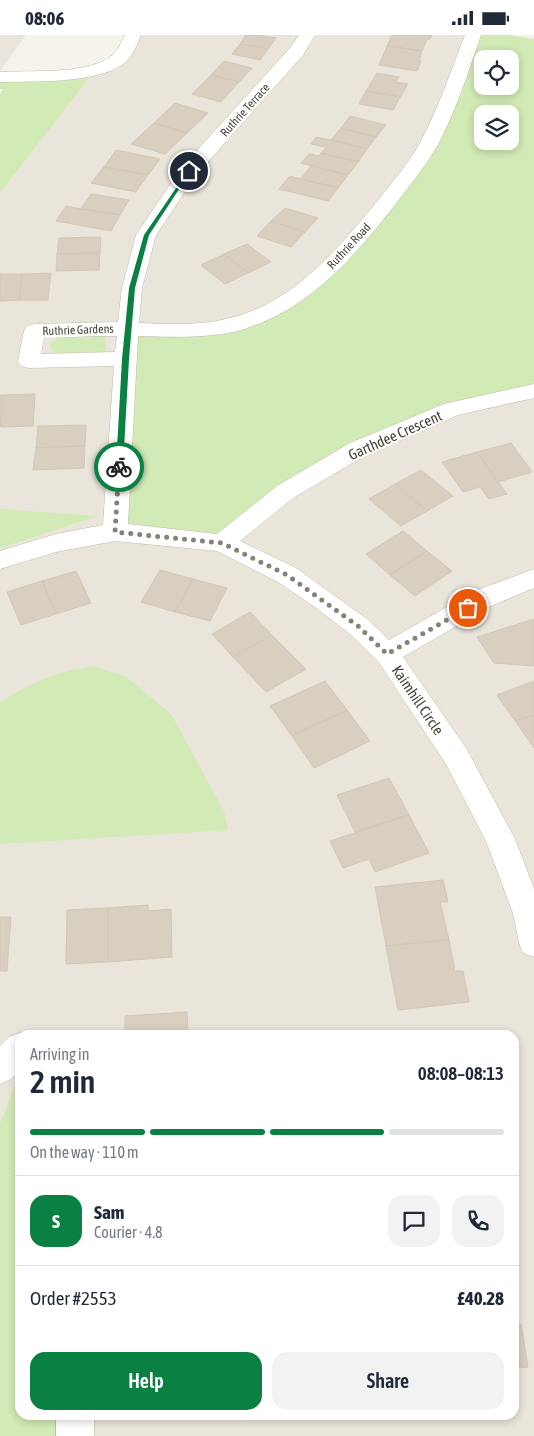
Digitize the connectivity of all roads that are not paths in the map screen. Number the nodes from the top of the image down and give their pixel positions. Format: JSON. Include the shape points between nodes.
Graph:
{"nodes":[{"id":1,"x":133,"y":35,"type":"edge"},
{"id":2,"x":307,"y":35,"type":"edge"},
{"id":3,"x":474,"y":35,"type":"edge"},
{"id":4,"x":0,"y":77,"type":"edge"},
{"id":5,"x":128,"y":330,"type":"junction"},
{"id":6,"x":125,"y":359,"type":"junction"},
{"id":7,"x":534,"y":391,"type":"edge"},
{"id":8,"x":115,"y":532,"type":"junction"},
{"id":9,"x":222,"y":543,"type":"junction"},
{"id":10,"x":0,"y":560,"type":"edge"},
{"id":11,"x":534,"y":579,"type":"edge"},
{"id":12,"x":387,"y":654,"type":"junction"},
{"id":13,"x":534,"y":943,"type":"edge"},
{"id":14,"x":15,"y":1053,"type":"edge"},
{"id":15,"x":0,"y":1068,"type":"edge"},
{"id":16,"x":74,"y":1420,"type":"edge"},
{"id":17,"x":75,"y":1436,"type":"edge"}],
"edges":[{"from":1,"to":4,"type":"street","via":[[116,61],[79,73]]},
{"from":2,"to":5,"type":"street","name":"Ruthrie Terrace","via":[[297,51],[189,171],[146,235],[132,288]]},
{"from":3,"to":5,"type":"street","name":"Ruthrie Road","via":[[433,135],[366,228],[318,279],[293,298],[236,324]]},
{"from":5,"to":6,"type":"street","name":"Ruthrie Terrace"},
{"from":5,"to":6,"type":"street","name":"Ruthrie Gardens","via":[[35,331],[29,361]]},
{"from":6,"to":8,"type":"street","name":"Ruthrie Terrace"},
{"from":7,"to":9,"type":"street","name":"Garthdee Crescent","via":[[452,409],[358,449],[285,492]]},
{"from":8,"to":9,"type":"street","name":"Kaimhill Circle"},
{"from":8,"to":10,"type":"street","name":"Kaimhill Circle","via":[[56,543]]},
{"from":9,"to":12,"type":"street","name":"Kaimhill Circle","via":[[287,575],[358,626]]},
{"from":11,"to":12,"type":"street","via":[[484,598]]},
{"from":12,"to":13,"type":"street","name":"Kaimhill Circle","via":[[456,756],[500,839],[528,913]]},
{"from":14,"to":15,"type":"street"},
{"from":16,"to":17,"type":"street"}]}
